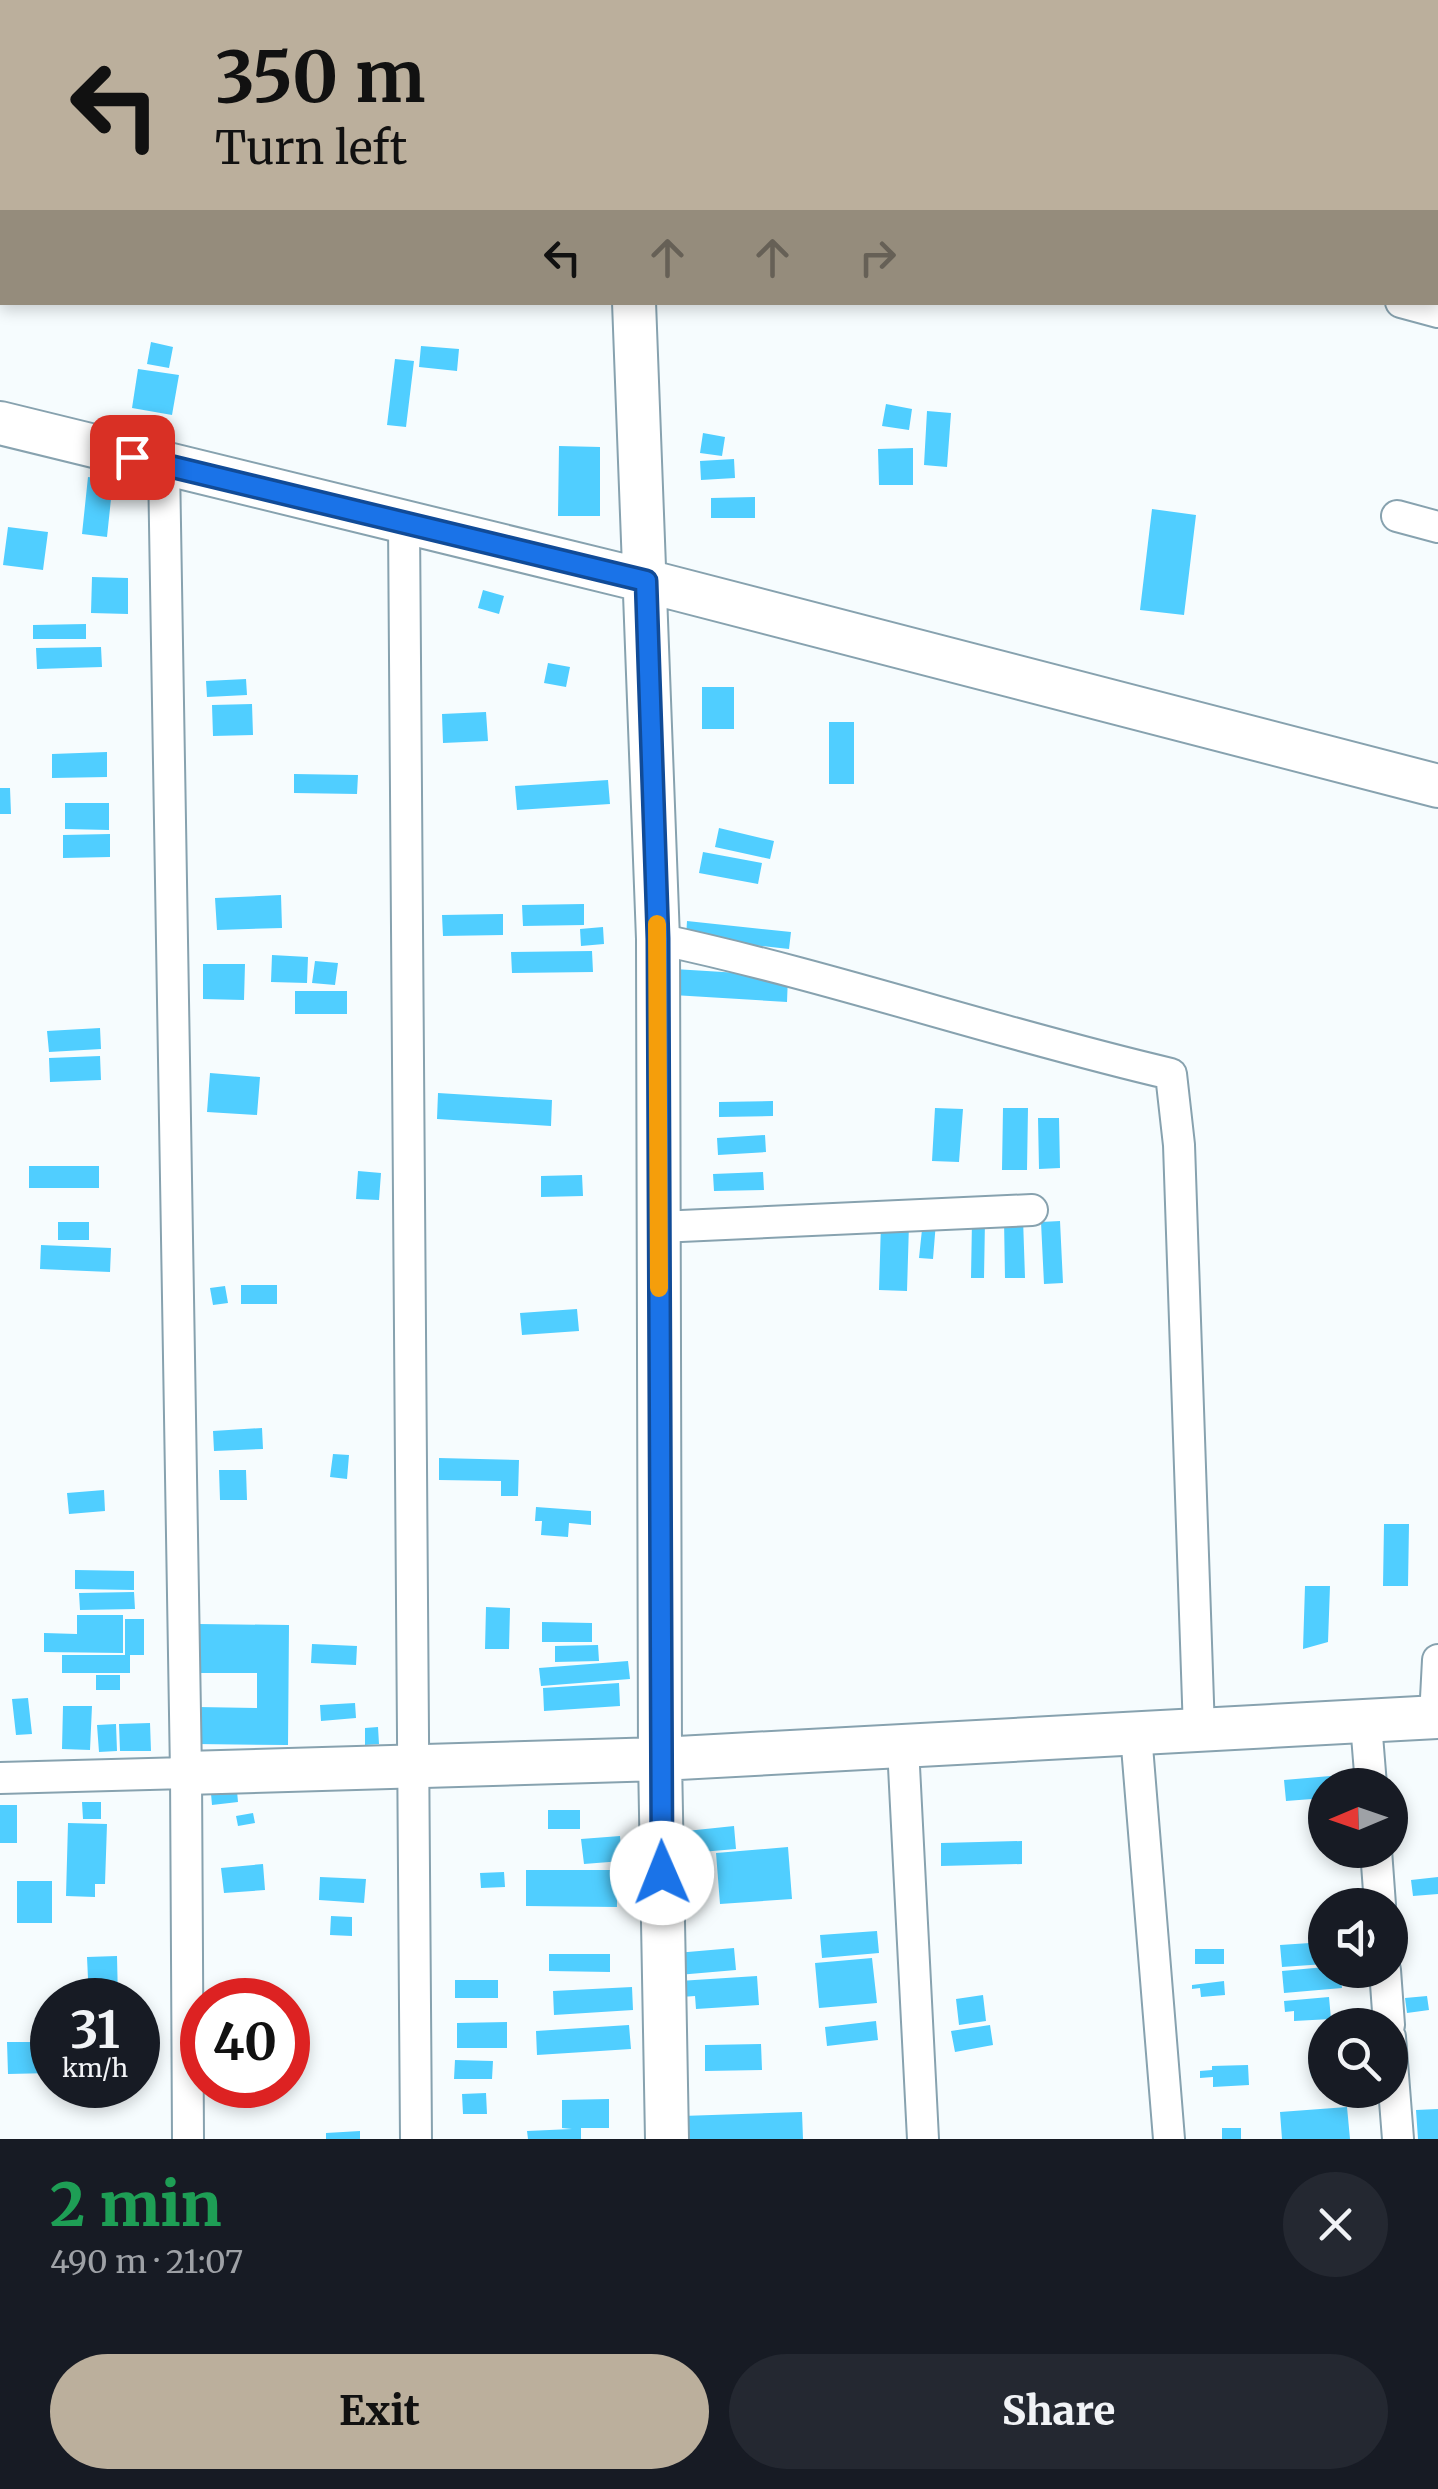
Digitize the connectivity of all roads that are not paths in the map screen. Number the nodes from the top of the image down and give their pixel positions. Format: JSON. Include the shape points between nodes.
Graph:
{"nodes":[{"id":1,"x":634,"y":305,"type":"edge"},
{"id":2,"x":1412,"y":305,"type":"edge"},
{"id":3,"x":1438,"y":312,"type":"edge"},
{"id":4,"x":0,"y":424,"type":"edge"},
{"id":5,"x":164,"y":465,"type":"junction"},
{"id":6,"x":1397,"y":516,"type":"dead end"},
{"id":7,"x":404,"y":523,"type":"junction"},
{"id":8,"x":1438,"y":526,"type":"edge"},
{"id":9,"x":646,"y":581,"type":"junction"},
{"id":10,"x":1438,"y":786,"type":"edge"},
{"id":11,"x":658,"y":939,"type":"junction"},
{"id":12,"x":1032,"y":1210,"type":"dead end"},
{"id":13,"x":659,"y":1227,"type":"junction"},
{"id":14,"x":1438,"y":1660,"type":"edge"},
{"id":15,"x":1436,"y":1718,"type":"edge"},
{"id":16,"x":1366,"y":1722,"type":"junction"},
{"id":17,"x":1199,"y":1731,"type":"junction"},
{"id":18,"x":1136,"y":1734,"type":"junction"},
{"id":19,"x":902,"y":1747,"type":"junction"},
{"id":20,"x":660,"y":1759,"type":"junction"},
{"id":21,"x":414,"y":1768,"type":"junction"},
{"id":22,"x":1370,"y":1768,"type":"edge"},
{"id":23,"x":186,"y":1773,"type":"junction"},
{"id":24,"x":0,"y":1778,"type":"edge"},
{"id":25,"x":1396,"y":2108,"type":"edge"},
{"id":26,"x":188,"y":2139,"type":"edge"},
{"id":27,"x":416,"y":2139,"type":"edge"},
{"id":28,"x":667,"y":2139,"type":"edge"},
{"id":29,"x":922,"y":2139,"type":"edge"},
{"id":30,"x":1169,"y":2139,"type":"edge"},
{"id":31,"x":1398,"y":2139,"type":"edge"}],
"edges":[{"from":1,"to":9,"type":"street"},
{"from":2,"to":3,"type":"street"},
{"from":4,"to":5,"type":"street"},
{"from":5,"to":7,"type":"street"},
{"from":5,"to":23,"type":"street"},
{"from":6,"to":8,"type":"street"},
{"from":7,"to":9,"type":"street"},
{"from":7,"to":21,"type":"street"},
{"from":9,"to":10,"type":"street"},
{"from":9,"to":11,"type":"street"},
{"from":11,"to":13,"type":"street"},
{"from":11,"to":17,"type":"street","via":[[830,979],[1171,1074]]},
{"from":12,"to":13,"type":"street"},
{"from":13,"to":20,"type":"street"},
{"from":14,"to":15,"type":"street"},
{"from":15,"to":16,"type":"street"},
{"from":16,"to":17,"type":"street"},
{"from":16,"to":22,"type":"street"},
{"from":17,"to":18,"type":"street"},
{"from":18,"to":19,"type":"street"},
{"from":18,"to":30,"type":"street"},
{"from":19,"to":20,"type":"street"},
{"from":19,"to":29,"type":"street"},
{"from":20,"to":21,"type":"street"},
{"from":20,"to":28,"type":"street"},
{"from":21,"to":23,"type":"street"},
{"from":21,"to":27,"type":"street"},
{"from":23,"to":24,"type":"street"},
{"from":23,"to":26,"type":"street"},
{"from":25,"to":31,"type":"street"}]}
